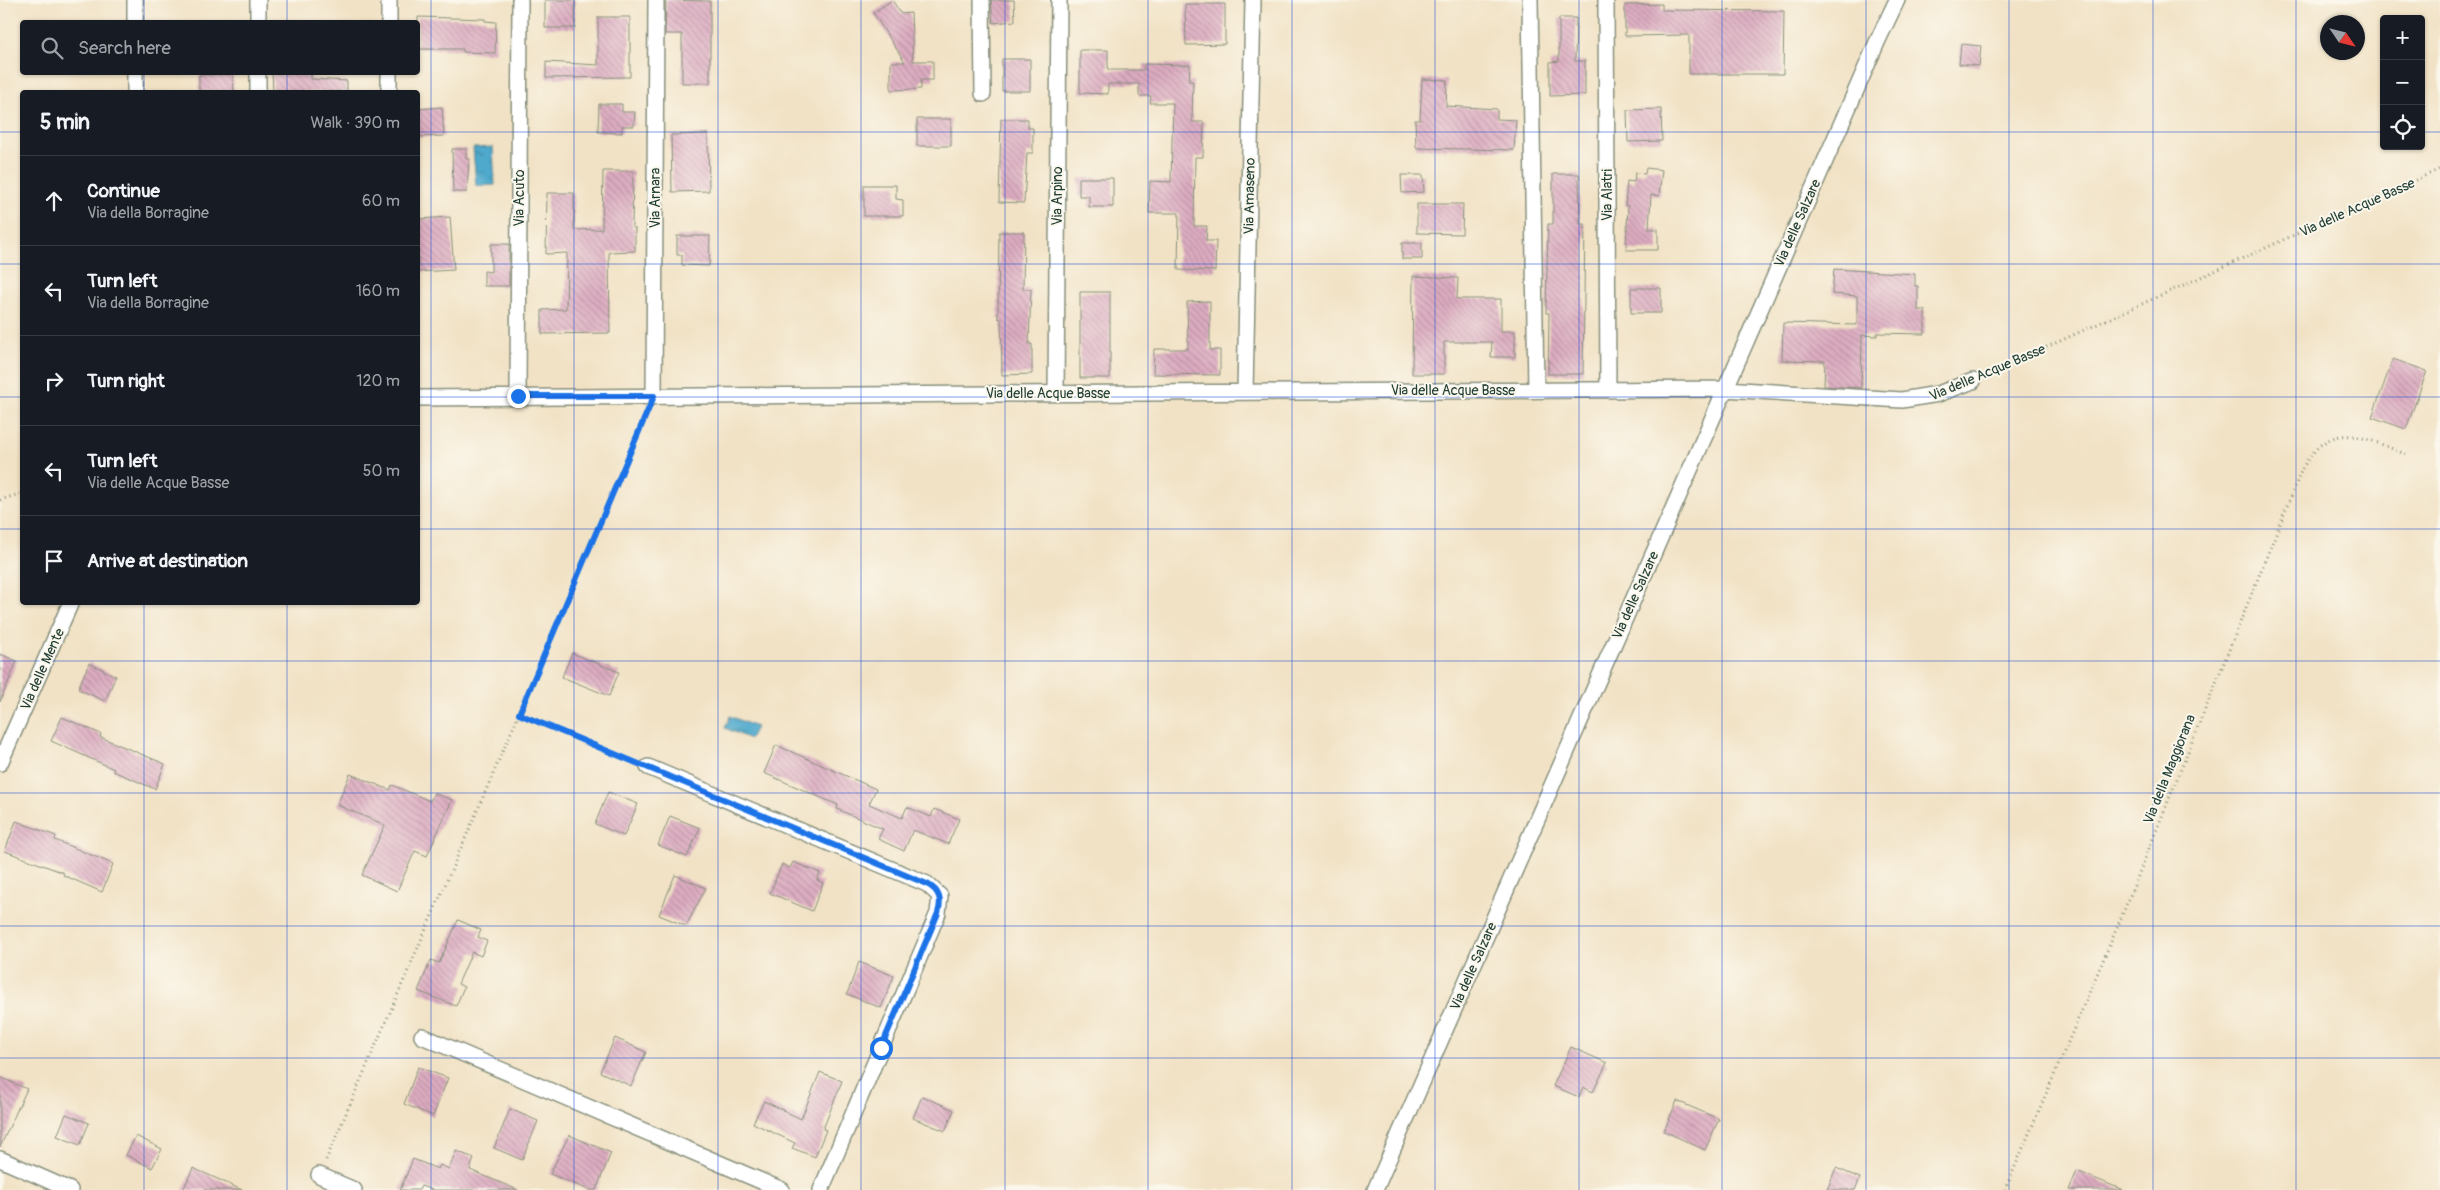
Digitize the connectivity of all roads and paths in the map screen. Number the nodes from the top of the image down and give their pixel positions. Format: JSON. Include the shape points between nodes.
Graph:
{"nodes":[{"id":1,"x":135,"y":0,"type":"edge"},
{"id":2,"x":258,"y":0,"type":"edge"},
{"id":3,"x":389,"y":0,"type":"edge"},
{"id":4,"x":520,"y":0,"type":"edge"},
{"id":5,"x":656,"y":0,"type":"edge"},
{"id":6,"x":982,"y":0,"type":"edge"},
{"id":7,"x":1059,"y":0,"type":"edge"},
{"id":8,"x":1253,"y":0,"type":"edge"},
{"id":9,"x":1530,"y":0,"type":"edge"},
{"id":10,"x":1606,"y":0,"type":"edge"},
{"id":11,"x":1897,"y":0,"type":"edge"},
{"id":12,"x":135,"y":20,"type":"edge"},
{"id":13,"x":258,"y":20,"type":"edge"},
{"id":14,"x":389,"y":20,"type":"edge"},
{"id":15,"x":135,"y":75,"type":"edge"},
{"id":16,"x":258,"y":75,"type":"edge"},
{"id":17,"x":389,"y":75,"type":"edge"},
{"id":18,"x":135,"y":90,"type":"edge"},
{"id":19,"x":258,"y":90,"type":"edge"},
{"id":20,"x":389,"y":90,"type":"edge"},
{"id":21,"x":983,"y":94,"type":"dead end"},
{"id":22,"x":2440,"y":169,"type":"edge"},
{"id":23,"x":1973,"y":381,"type":"joint"},
{"id":24,"x":1725,"y":389,"type":"junction"},
{"id":25,"x":1536,"y":390,"type":"junction"},
{"id":26,"x":1608,"y":390,"type":"junction"},
{"id":27,"x":1245,"y":392,"type":"junction"},
{"id":28,"x":1056,"y":393,"type":"junction"},
{"id":29,"x":518,"y":396,"type":"junction"},
{"id":30,"x":654,"y":396,"type":"junction"},
{"id":31,"x":420,"y":398,"type":"edge"},
{"id":32,"x":2408,"y":455,"type":"dead end"},
{"id":33,"x":20,"y":494,"type":"edge"},
{"id":34,"x":0,"y":500,"type":"edge"},
{"id":35,"x":71,"y":605,"type":"edge"},
{"id":36,"x":519,"y":714,"type":"junction"},
{"id":37,"x":0,"y":763,"type":"edge"},
{"id":38,"x":648,"y":767,"type":"joint"},
{"id":39,"x":422,"y":1036,"type":"dead end"},
{"id":40,"x":0,"y":1159,"type":"edge"},
{"id":41,"x":319,"y":1175,"type":"joint"},
{"id":42,"x":70,"y":1190,"type":"edge"},
{"id":43,"x":354,"y":1190,"type":"edge"},
{"id":44,"x":782,"y":1190,"type":"edge"},
{"id":45,"x":821,"y":1190,"type":"edge"},
{"id":46,"x":1375,"y":1190,"type":"edge"},
{"id":47,"x":2005,"y":1190,"type":"edge"}],
"edges":[{"from":1,"to":12,"type":"street"},
{"from":2,"to":13,"type":"street"},
{"from":3,"to":14,"type":"street"},
{"from":4,"to":29,"type":"street","name":"Via Acuto"},
{"from":5,"to":30,"type":"street","name":"Via Arnara"},
{"from":6,"to":21,"type":"street"},
{"from":7,"to":28,"type":"street","name":"Via Arpino"},
{"from":8,"to":27,"type":"street","name":"Via Amaseno"},
{"from":9,"to":25,"type":"street"},
{"from":10,"to":26,"type":"street","name":"Via Alatri"},
{"from":11,"to":24,"type":"street","name":"Via delle Salzare"},
{"from":15,"to":18,"type":"street"},
{"from":16,"to":19,"type":"street"},
{"from":17,"to":20,"type":"street"},
{"from":22,"to":23,"type":"path","name":"Via delle Acque Basse"},
{"from":23,"to":24,"type":"street","name":"Via delle Acque Basse","via":[[1938,394],[1902,400]]},
{"from":24,"to":26,"type":"street","name":"Via delle Acque Basse"},
{"from":24,"to":46,"type":"street","name":"Via delle Salzare"},
{"from":25,"to":26,"type":"street","name":"Via delle Acque Basse"},
{"from":25,"to":27,"type":"street","name":"Via delle Acque Basse"},
{"from":27,"to":28,"type":"street","name":"Via delle Acque Basse"},
{"from":28,"to":30,"type":"street","name":"Via delle Acque Basse"},
{"from":29,"to":30,"type":"street","name":"Via delle Acque Basse"},
{"from":29,"to":31,"type":"street","name":"Via delle Acque Basse"},
{"from":30,"to":36,"type":"path"},
{"from":32,"to":47,"type":"path","name":"Via della Maggiorana","via":[[2364,438],[2344,435],[2328,439],[2310,455],[2302,469],[2119,923]]},
{"from":33,"to":34,"type":"path"},
{"from":35,"to":37,"type":"street","name":"Via delle Mente"},
{"from":36,"to":38,"type":"path"},
{"from":36,"to":41,"type":"path"},
{"from":38,"to":45,"type":"street","via":[[927,884],[940,896],[938,913]]},
{"from":39,"to":44,"type":"street"},
{"from":40,"to":42,"type":"street"},
{"from":41,"to":43,"type":"street"}]}
